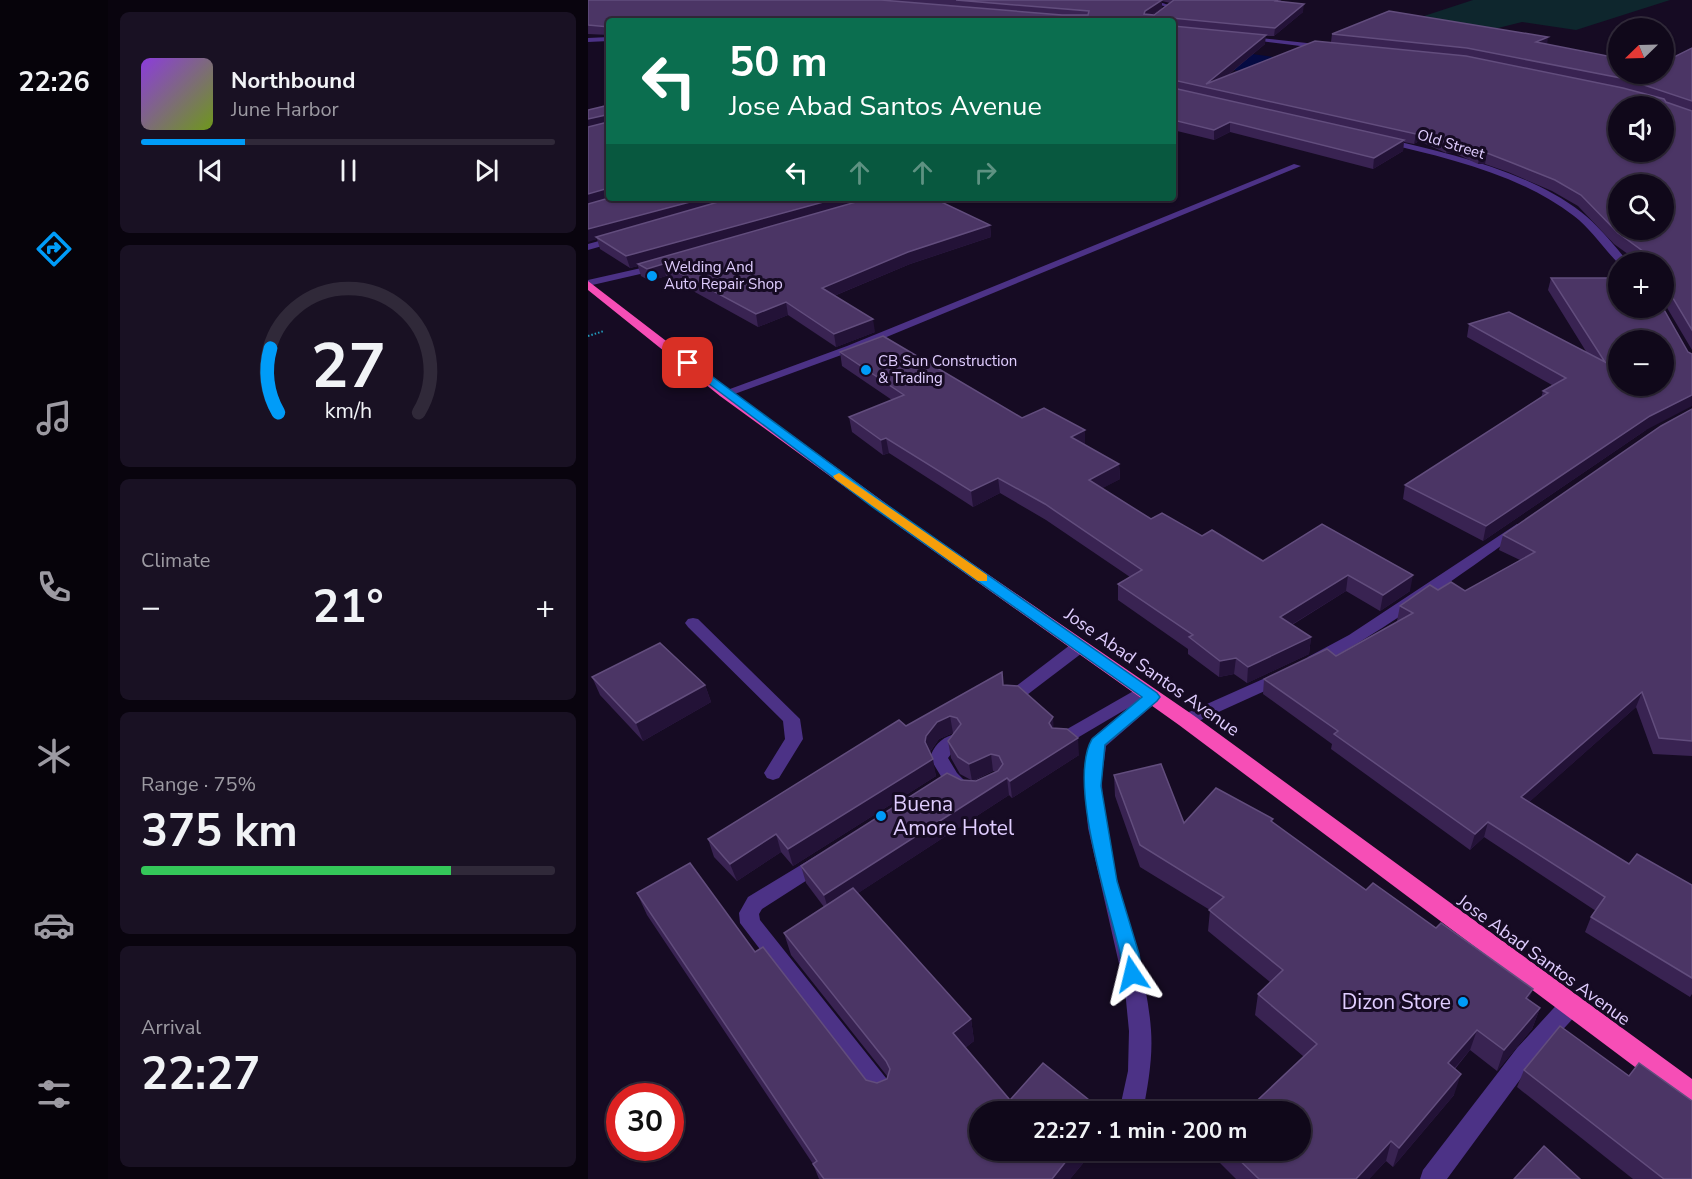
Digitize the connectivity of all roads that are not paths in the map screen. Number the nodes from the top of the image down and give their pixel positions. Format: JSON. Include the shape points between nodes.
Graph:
{"nodes":[{"id":1,"x":1148,"y":0,"type":"edge"},
{"id":2,"x":1154,"y":18,"type":"edge"},
{"id":3,"x":1232,"y":36,"type":"edge"},
{"id":4,"x":606,"y":39,"type":"edge"},
{"id":5,"x":588,"y":40,"type":"edge"},
{"id":6,"x":1334,"y":48,"type":"edge"},
{"id":7,"x":1377,"y":138,"type":"edge"},
{"id":8,"x":1298,"y":166,"type":"dead end"},
{"id":9,"x":632,"y":234,"type":"edge"},
{"id":10,"x":588,"y":247,"type":"edge"},
{"id":11,"x":1614,"y":252,"type":"edge"},
{"id":12,"x":672,"y":263,"type":"edge"},
{"id":13,"x":588,"y":284,"type":"edge"},
{"id":14,"x":725,"y":393,"type":"junction"},
{"id":15,"x":1527,"y":521,"type":"edge"},
{"id":16,"x":693,"y":623,"type":"dead end"},
{"id":17,"x":1080,"y":646,"type":"junction"},
{"id":18,"x":1148,"y":694,"type":"junction"},
{"id":19,"x":1013,"y":697,"type":"edge"},
{"id":20,"x":1186,"y":720,"type":"junction"},
{"id":21,"x":1061,"y":740,"type":"edge"},
{"id":22,"x":952,"y":741,"type":"edge"},
{"id":23,"x":773,"y":773,"type":"dead end"},
{"id":24,"x":951,"y":778,"type":"junction"},
{"id":25,"x":931,"y":790,"type":"edge"},
{"id":26,"x":977,"y":790,"type":"edge"},
{"id":27,"x":833,"y":853,"type":"edge"},
{"id":28,"x":1571,"y":1005,"type":"junction"},
{"id":29,"x":882,"y":1091,"type":"edge"},
{"id":30,"x":1692,"y":1094,"type":"edge"},
{"id":31,"x":1134,"y":1101,"type":"edge"},
{"id":32,"x":1432,"y":1179,"type":"edge"}],
"edges":[{"from":1,"to":2,"type":"street","via":[[1172,7]]},
{"from":3,"to":6,"type":"street"},
{"from":4,"to":5,"type":"street"},
{"from":7,"to":11,"type":"street","name":"Old Street","via":[[1548,195],[1574,210]]},
{"from":8,"to":14,"type":"street","via":[[851,348]]},
{"from":9,"to":10,"type":"street"},
{"from":12,"to":13,"type":"street"},
{"from":13,"to":14,"type":"highway","name":"Jose Abad Santos Avenue"},
{"from":14,"to":17,"type":"highway","name":"Jose Abad Santos Avenue"},
{"from":15,"to":20,"type":"street","via":[[1355,639]]},
{"from":16,"to":23,"type":"street","via":[[791,719],[794,739]]},
{"from":17,"to":18,"type":"highway","name":"Jose Abad Santos Avenue"},
{"from":17,"to":19,"type":"street"},
{"from":18,"to":20,"type":"highway","name":"Jose Abad Santos Avenue"},
{"from":18,"to":21,"type":"street"},
{"from":18,"to":31,"type":"street","via":[[1098,743],[1092,786],[1108,881],[1130,954],[1140,1033]]},
{"from":20,"to":28,"type":"highway","name":"Jose Abad Santos Avenue"},
{"from":22,"to":24,"type":"street","via":[[939,758]]},
{"from":24,"to":25,"type":"street"},
{"from":24,"to":26,"type":"street","via":[[967,790]]},
{"from":27,"to":29,"type":"street","via":[[755,903],[749,913],[750,923]]},
{"from":28,"to":30,"type":"highway","name":"Jose Abad Santos Avenue"},
{"from":28,"to":32,"type":"street","via":[[1525,1056]]}]}
